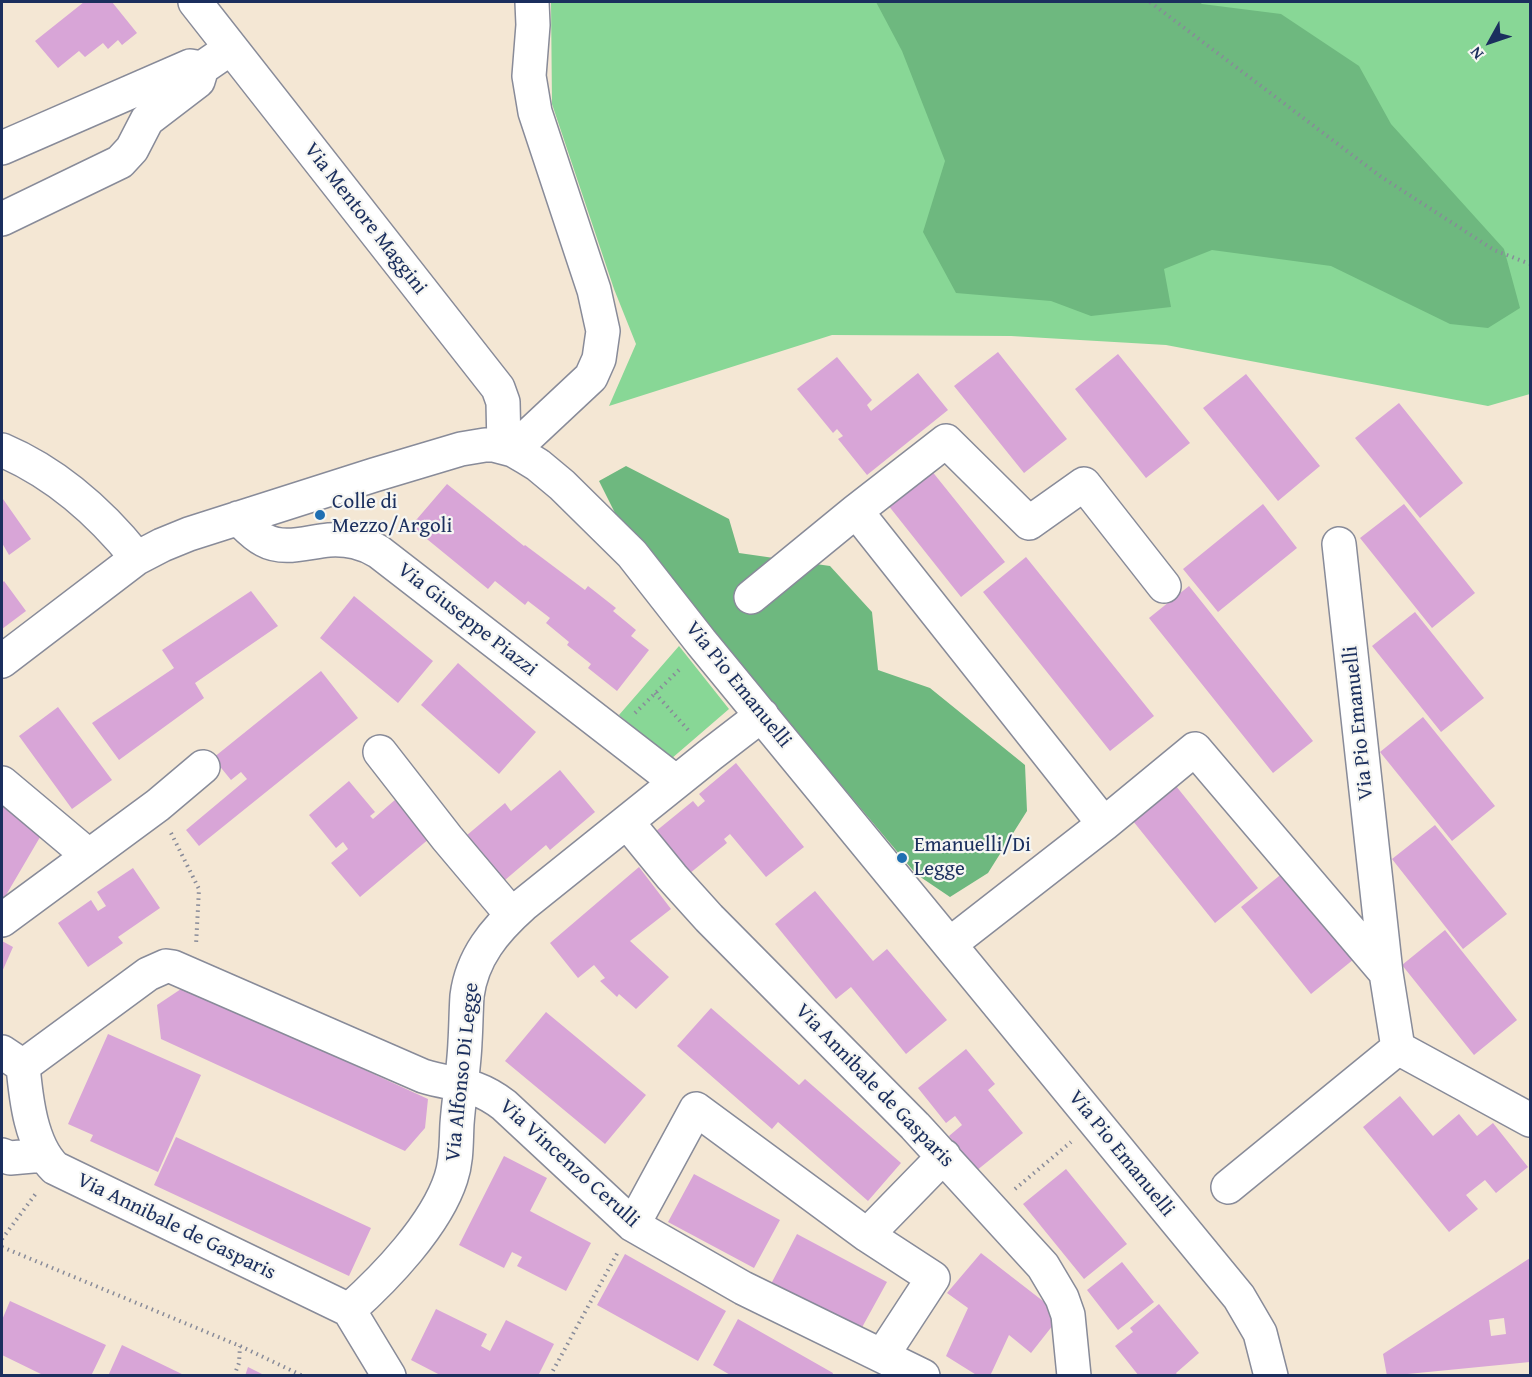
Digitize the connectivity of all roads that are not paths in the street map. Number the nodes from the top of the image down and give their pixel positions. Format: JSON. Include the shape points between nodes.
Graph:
{"nodes":[{"id":1,"x":195,"y":2,"type":"edge"},
{"id":2,"x":532,"y":2,"type":"edge"},
{"id":3,"x":231,"y":48,"type":"junction"},
{"id":4,"x":202,"y":68,"type":"junction"},
{"id":5,"x":2,"y":148,"type":"edge"},
{"id":6,"x":2,"y":219,"type":"edge"},
{"id":7,"x":508,"y":449,"type":"junction"},
{"id":8,"x":2,"y":450,"type":"edge"},
{"id":9,"x":856,"y":512,"type":"junction"},
{"id":10,"x":238,"y":518,"type":"junction"},
{"id":11,"x":1339,"y":544,"type":"dead end"},
{"id":12,"x":137,"y":558,"type":"junction"},
{"id":13,"x":1164,"y":586,"type":"dead end"},
{"id":14,"x":751,"y":597,"type":"dead end"},
{"id":15,"x":2,"y":661,"type":"edge"},
{"id":16,"x":762,"y":715,"type":"junction"},
{"id":17,"x":381,"y":752,"type":"dead end"},
{"id":18,"x":203,"y":767,"type":"dead end"},
{"id":19,"x":676,"y":782,"type":"junction"},
{"id":20,"x":2,"y":783,"type":"edge"},
{"id":21,"x":627,"y":822,"type":"junction"},
{"id":22,"x":1104,"y":824,"type":"junction"},
{"id":23,"x":89,"y":856,"type":"junction"},
{"id":24,"x":512,"y":915,"type":"junction"},
{"id":25,"x":2,"y":920,"type":"edge"},
{"id":26,"x":950,"y":944,"type":"junction"},
{"id":27,"x":1386,"y":973,"type":"junction"},
{"id":28,"x":1398,"y":1048,"type":"junction"},
{"id":29,"x":12,"y":1059,"type":"edge"},
{"id":30,"x":461,"y":1084,"type":"junction"},
{"id":31,"x":1530,"y":1120,"type":"edge"},
{"id":32,"x":2,"y":1155,"type":"edge"},
{"id":33,"x":944,"y":1156,"type":"junction"},
{"id":34,"x":50,"y":1162,"type":"junction"},
{"id":35,"x":1228,"y":1187,"type":"dead end"},
{"id":36,"x":633,"y":1225,"type":"junction"},
{"id":37,"x":867,"y":1235,"type":"junction"},
{"id":38,"x":349,"y":1310,"type":"junction"},
{"id":39,"x":882,"y":1356,"type":"junction"},
{"id":40,"x":389,"y":1376,"type":"edge"},
{"id":41,"x":923,"y":1376,"type":"edge"},
{"id":42,"x":1074,"y":1376,"type":"edge"},
{"id":43,"x":1271,"y":1376,"type":"edge"}],
"edges":[{"from":1,"to":3,"type":"street","name":"Via Mentore Maggini"},
{"from":2,"to":7,"type":"street","via":[[529,76],[535,112],[594,290],[603,331],[599,359],[591,377]]},
{"from":3,"to":4,"type":"street"},
{"from":3,"to":7,"type":"street","name":"Via Mentore Maggini","via":[[498,388]]},
{"from":4,"to":5,"type":"street","via":[[190,66]]},
{"from":4,"to":6,"type":"street","via":[[198,81],[147,120],[132,149],[120,162]]},
{"from":7,"to":10,"type":"street","via":[[485,445],[460,449]]},
{"from":7,"to":16,"type":"street","name":"Via Pio Emanuelli","via":[[548,473],[615,536]]},
{"from":8,"to":12,"type":"street","via":[[68,489],[99,515]]},
{"from":9,"to":13,"type":"street","via":[[946,441],[1029,523],[1084,484]]},
{"from":9,"to":14,"type":"street"},
{"from":9,"to":22,"type":"street"},
{"from":10,"to":12,"type":"street","via":[[176,539]]},
{"from":10,"to":19,"type":"street","name":"Via Giuseppe Piazzi","via":[[255,534],[274,544],[341,540],[370,546]]},
{"from":11,"to":27,"type":"street","name":"Via Pio Emanuelli"},
{"from":12,"to":15,"type":"street"},
{"from":16,"to":19,"type":"street","name":"Via Alfonso Di Legge"},
{"from":16,"to":26,"type":"street","name":"Via Pio Emanuelli"},
{"from":17,"to":24,"type":"street"},
{"from":18,"to":23,"type":"street"},
{"from":19,"to":21,"type":"street","name":"Via Alfonso Di Legge"},
{"from":20,"to":23,"type":"street"},
{"from":21,"to":24,"type":"street","name":"Via Alfonso Di Legge"},
{"from":21,"to":33,"type":"street","name":"Via Annibale de Gasparis","via":[[709,918]]},
{"from":22,"to":26,"type":"street"},
{"from":22,"to":27,"type":"street","via":[[1195,749]]},
{"from":23,"to":25,"type":"street"},
{"from":24,"to":30,"type":"street","name":"Via Alfonso Di Legge","via":[[491,937],[473,970]]},
{"from":26,"to":43,"type":"street","name":"Via Pio Emanuelli","via":[[1239,1297],[1260,1333]]},
{"from":27,"to":28,"type":"street","name":"Via Pio Emanuelli"},
{"from":28,"to":31,"type":"street"},
{"from":28,"to":35,"type":"street"},
{"from":29,"to":30,"type":"street","name":"Via Vincenzo Cerulli","via":[[166,966],[423,1076]]},
{"from":29,"to":34,"type":"street"},
{"from":30,"to":36,"type":"street","name":"Via Vincenzo Cerulli","via":[[487,1092],[504,1105]]},
{"from":30,"to":38,"type":"street","name":"Via Alfonso Di Legge","via":[[456,1160],[442,1200],[400,1258]]},
{"from":32,"to":34,"type":"street"},
{"from":33,"to":37,"type":"street"},
{"from":33,"to":42,"type":"street","name":"Via Annibale de Gasparis","via":[[1053,1281],[1068,1315]]},
{"from":34,"to":38,"type":"street","name":"Via Annibale de Gasparis"},
{"from":36,"to":37,"type":"street","via":[[696,1109]]},
{"from":36,"to":39,"type":"street","name":"Via Vincenzo Cerulli","via":[[743,1288]]},
{"from":37,"to":39,"type":"street","via":[[933,1278]]},
{"from":38,"to":40,"type":"street"},
{"from":39,"to":41,"type":"street","name":"Via Vincenzo Cerulli"}]}
